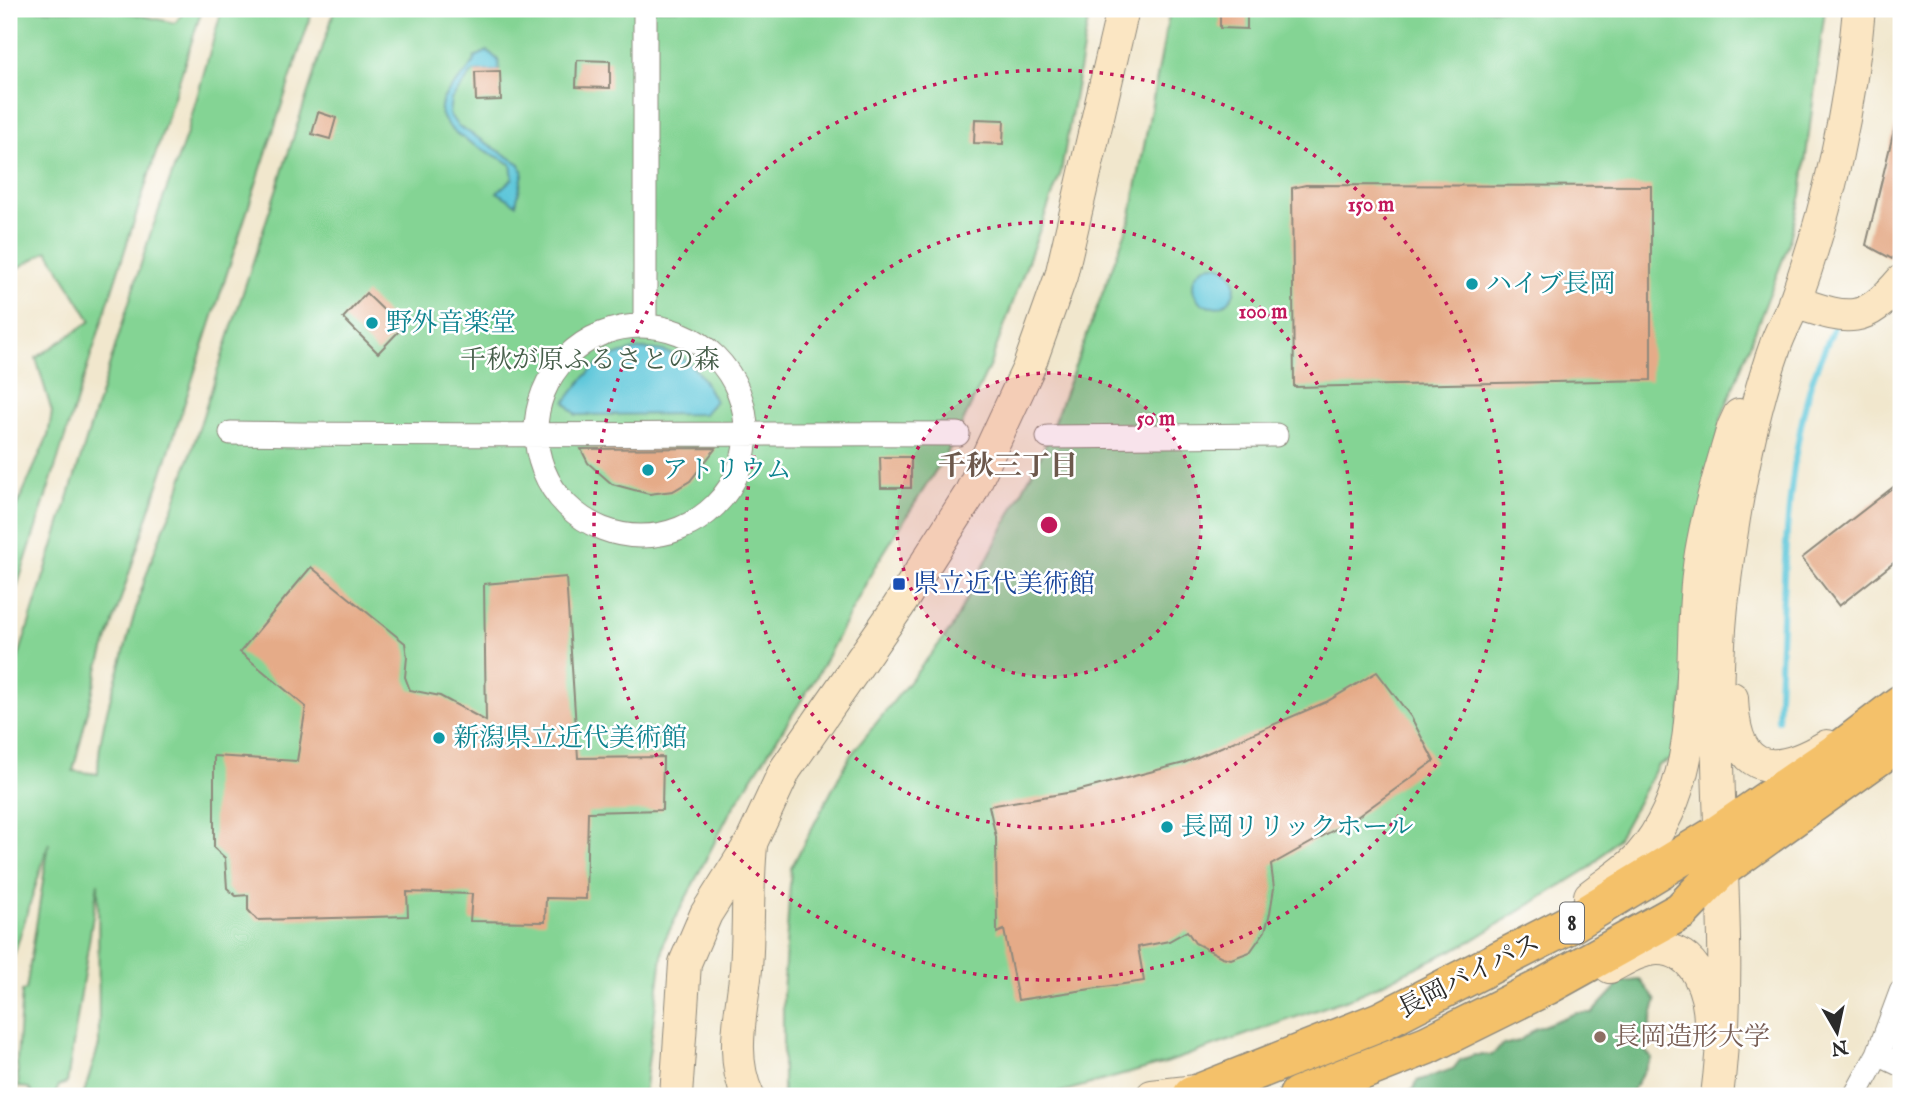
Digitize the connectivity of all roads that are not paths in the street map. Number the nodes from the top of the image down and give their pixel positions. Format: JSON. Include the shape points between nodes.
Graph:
{"nodes":[{"id":1,"x":645,"y":9,"type":"edge"},
{"id":2,"x":1123,"y":9,"type":"edge"},
{"id":3,"x":1859,"y":9,"type":"edge"},
{"id":4,"x":1901,"y":281,"type":"edge"},
{"id":5,"x":1794,"y":302,"type":"junction"},
{"id":6,"x":645,"y":325,"type":"junction"},
{"id":7,"x":1775,"y":347,"type":"junction"},
{"id":8,"x":1754,"y":422,"type":"junction"},
{"id":9,"x":231,"y":433,"type":"dead end"},
{"id":10,"x":535,"y":433,"type":"junction"},
{"id":11,"x":748,"y":433,"type":"junction"},
{"id":12,"x":958,"y":434,"type":"dead end"},
{"id":13,"x":1276,"y":435,"type":"dead end"},
{"id":14,"x":1048,"y":437,"type":"dead end"},
{"id":15,"x":1901,"y":703,"type":"edge"},
{"id":16,"x":1901,"y":740,"type":"edge"},
{"id":17,"x":752,"y":841,"type":"junction"},
{"id":18,"x":1721,"y":850,"type":"junction"},
{"id":19,"x":1513,"y":953,"type":"junction"},
{"id":20,"x":1901,"y":992,"type":"edge"},
{"id":21,"x":1427,"y":1045,"type":"junction"},
{"id":22,"x":1878,"y":1054,"type":"junction"},
{"id":23,"x":1901,"y":1065,"type":"edge"},
{"id":24,"x":1203,"y":1093,"type":"edge"},
{"id":25,"x":676,"y":1096,"type":"edge"},
{"id":26,"x":748,"y":1096,"type":"edge"},
{"id":27,"x":1152,"y":1096,"type":"edge"},
{"id":28,"x":1298,"y":1096,"type":"edge"},
{"id":29,"x":1705,"y":1096,"type":"edge"},
{"id":30,"x":1717,"y":1096,"type":"edge"},
{"id":31,"x":1855,"y":1096,"type":"edge"}],
"edges":[{"from":1,"to":6,"type":"street"},
{"from":2,"to":17,"type":"street","via":[[1060,276],[1040,339],[998,437],[970,494],[898,607],[785,770]]},
{"from":3,"to":5,"type":"street","via":[[1838,150]]},
{"from":4,"to":5,"type":"street","via":[[1858,316],[1841,317]]},
{"from":5,"to":7,"type":"street"},
{"from":6,"to":10,"type":"street","via":[[594,335],[574,348],[548,383],[537,407]]},
{"from":6,"to":11,"type":"street","via":[[669,329],[718,358],[742,399]]},
{"from":7,"to":8,"type":"street"},
{"from":7,"to":19,"type":"street","via":[[1732,428],[1700,554],[1687,743],[1676,798],[1639,857]]},
{"from":8,"to":15,"type":"street","via":[[1755,486],[1737,615],[1732,693],[1737,738],[1745,754],[1759,764],[1796,761]]},
{"from":8,"to":18,"type":"street","via":[[1718,644],[1715,703]]},
{"from":9,"to":10,"type":"street"},
{"from":10,"to":11,"type":"street"},
{"from":10,"to":11,"type":"street","via":[[539,459],[565,504],[599,526],[638,535],[691,523],[713,508],[732,487],[744,463]]},
{"from":11,"to":12,"type":"street"},
{"from":13,"to":14,"type":"street"},
{"from":15,"to":18,"type":"highway","name":"長岡バイパス","number":"8"},
{"from":16,"to":18,"type":"highway","name":"長岡バイパス","number":"8"},
{"from":17,"to":25,"type":"street","via":[[706,914],[685,963]]},
{"from":17,"to":26,"type":"street","via":[[746,889],[746,970],[737,1040]]},
{"from":18,"to":19,"type":"highway","name":"長岡バイパス","number":"8"},
{"from":18,"to":21,"type":"highway","name":"長岡バイパス","number":"8","via":[[1681,911]]},
{"from":18,"to":30,"type":"street","via":[[1726,946]]},
{"from":19,"to":24,"type":"highway","name":"長岡バイパス","number":"8","via":[[1381,1021]]},
{"from":20,"to":22,"type":"street"},
{"from":21,"to":28,"type":"highway","name":"長岡バイパス","number":"8"},
{"from":21,"to":29,"type":"street","via":[[1479,1034],[1638,953],[1657,949],[1684,959],[1706,988],[1710,1033]]},
{"from":22,"to":23,"type":"street"},
{"from":22,"to":31,"type":"street"},
{"from":24,"to":27,"type":"street"}]}
